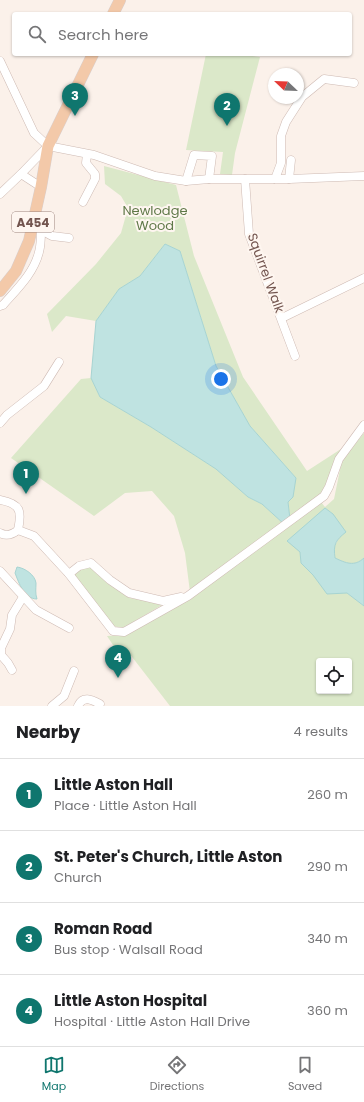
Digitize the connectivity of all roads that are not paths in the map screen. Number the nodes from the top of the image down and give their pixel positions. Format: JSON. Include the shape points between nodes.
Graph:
{"nodes":[{"id":1,"x":120,"y":0,"type":"edge"},
{"id":2,"x":114,"y":12,"type":"edge"},
{"id":3,"x":92,"y":56,"type":"edge"},
{"id":4,"x":0,"y":61,"type":"edge"},
{"id":5,"x":354,"y":83,"type":"dead end"},
{"id":6,"x":48,"y":146,"type":"junction"},
{"id":7,"x":88,"y":154,"type":"junction"},
{"id":8,"x":291,"y":160,"type":"dead end"},
{"id":9,"x":22,"y":174,"type":"junction"},
{"id":10,"x":364,"y":176,"type":"edge"},
{"id":11,"x":209,"y":179,"type":"junction"},
{"id":12,"x":245,"y":179,"type":"junction"},
{"id":13,"x":275,"y":179,"type":"junction"},
{"id":14,"x":289,"y":179,"type":"junction"},
{"id":15,"x":186,"y":181,"type":"junction"},
{"id":16,"x":40,"y":187,"type":"junction"},
{"id":17,"x":0,"y":194,"type":"edge"},
{"id":18,"x":83,"y":202,"type":"dead end"},
{"id":19,"x":37,"y":228,"type":"junction"},
{"id":20,"x":69,"y":238,"type":"dead end"},
{"id":21,"x":364,"y":278,"type":"edge"},
{"id":22,"x":0,"y":290,"type":"edge"},
{"id":23,"x":0,"y":306,"type":"edge"},
{"id":24,"x":282,"y":318,"type":"junction"},
{"id":25,"x":295,"y":356,"type":"dead end"},
{"id":26,"x":59,"y":362,"type":"dead end"},
{"id":27,"x":0,"y":423,"type":"edge"},
{"id":28,"x":364,"y":425,"type":"edge"},
{"id":29,"x":0,"y":500,"type":"edge"},
{"id":30,"x":18,"y":530,"type":"junction"},
{"id":31,"x":0,"y":533,"type":"edge"},
{"id":32,"x":0,"y":571,"type":"edge"},
{"id":33,"x":69,"y":574,"type":"junction"},
{"id":34,"x":188,"y":596,"type":"junction"},
{"id":35,"x":23,"y":597,"type":"junction"},
{"id":36,"x":69,"y":628,"type":"dead end"},
{"id":37,"x":12,"y":670,"type":"dead end"},
{"id":38,"x":74,"y":671,"type":"dead end"},
{"id":39,"x":100,"y":704,"type":"dead end"},
{"id":40,"x":52,"y":706,"type":"edge"},
{"id":41,"x":78,"y":706,"type":"edge"}],
"edges":[{"from":1,"to":2,"type":"main road"},
{"from":3,"to":6,"type":"main road","number":"A454"},
{"from":4,"to":6,"type":"street","via":[[34,133]]},
{"from":5,"to":13,"type":"street","via":[[324,79],[302,97],[286,122],[281,136],[281,163]]},
{"from":6,"to":7,"type":"street"},
{"from":6,"to":9,"type":"street"},
{"from":6,"to":16,"type":"main road","number":"A454"},
{"from":7,"to":15,"type":"street","via":[[155,176]]},
{"from":7,"to":18,"type":"street","via":[[86,163],[95,174],[95,179]]},
{"from":8,"to":14,"type":"street"},
{"from":9,"to":16,"type":"street"},
{"from":9,"to":17,"type":"street"},
{"from":10,"to":14,"type":"street"},
{"from":11,"to":12,"type":"street"},
{"from":11,"to":15,"type":"street"},
{"from":11,"to":15,"type":"street","via":[[212,156],[194,155]]},
{"from":12,"to":13,"type":"street"},
{"from":12,"to":24,"type":"street","name":"Squirrel Walk","via":[[249,234]]},
{"from":13,"to":14,"type":"street"},
{"from":16,"to":19,"type":"main road","number":"A454"},
{"from":19,"to":20,"type":"street","via":[[52,236]]},
{"from":19,"to":22,"type":"main road","number":"A454","via":[[16,271]]},
{"from":19,"to":23,"type":"street","via":[[40,251],[33,268]]},
{"from":21,"to":24,"type":"street","name":"Squirrel Walk"},
{"from":24,"to":25,"type":"street","name":"Squirrel Walk"},
{"from":26,"to":27,"type":"street","via":[[44,386]]},
{"from":28,"to":34,"type":"street","via":[[339,459],[324,496]]},
{"from":29,"to":30,"type":"street","via":[[17,507],[21,514]]},
{"from":30,"to":31,"type":"street","via":[[12,534]]},
{"from":30,"to":33,"type":"street","via":[[34,536]]},
{"from":32,"to":35,"type":"street"},
{"from":33,"to":34,"type":"street","via":[[79,566],[91,563],[129,593],[162,601]]},
{"from":33,"to":34,"type":"street","via":[[113,631],[124,632]]},
{"from":35,"to":36,"type":"street","via":[[36,610]]},
{"from":35,"to":37,"type":"street","via":[[12,615],[10,629],[1,648],[1,655]]},
{"from":38,"to":40,"type":"street","via":[[64,696]]},
{"from":39,"to":41,"type":"street","via":[[86,699]]}]}
